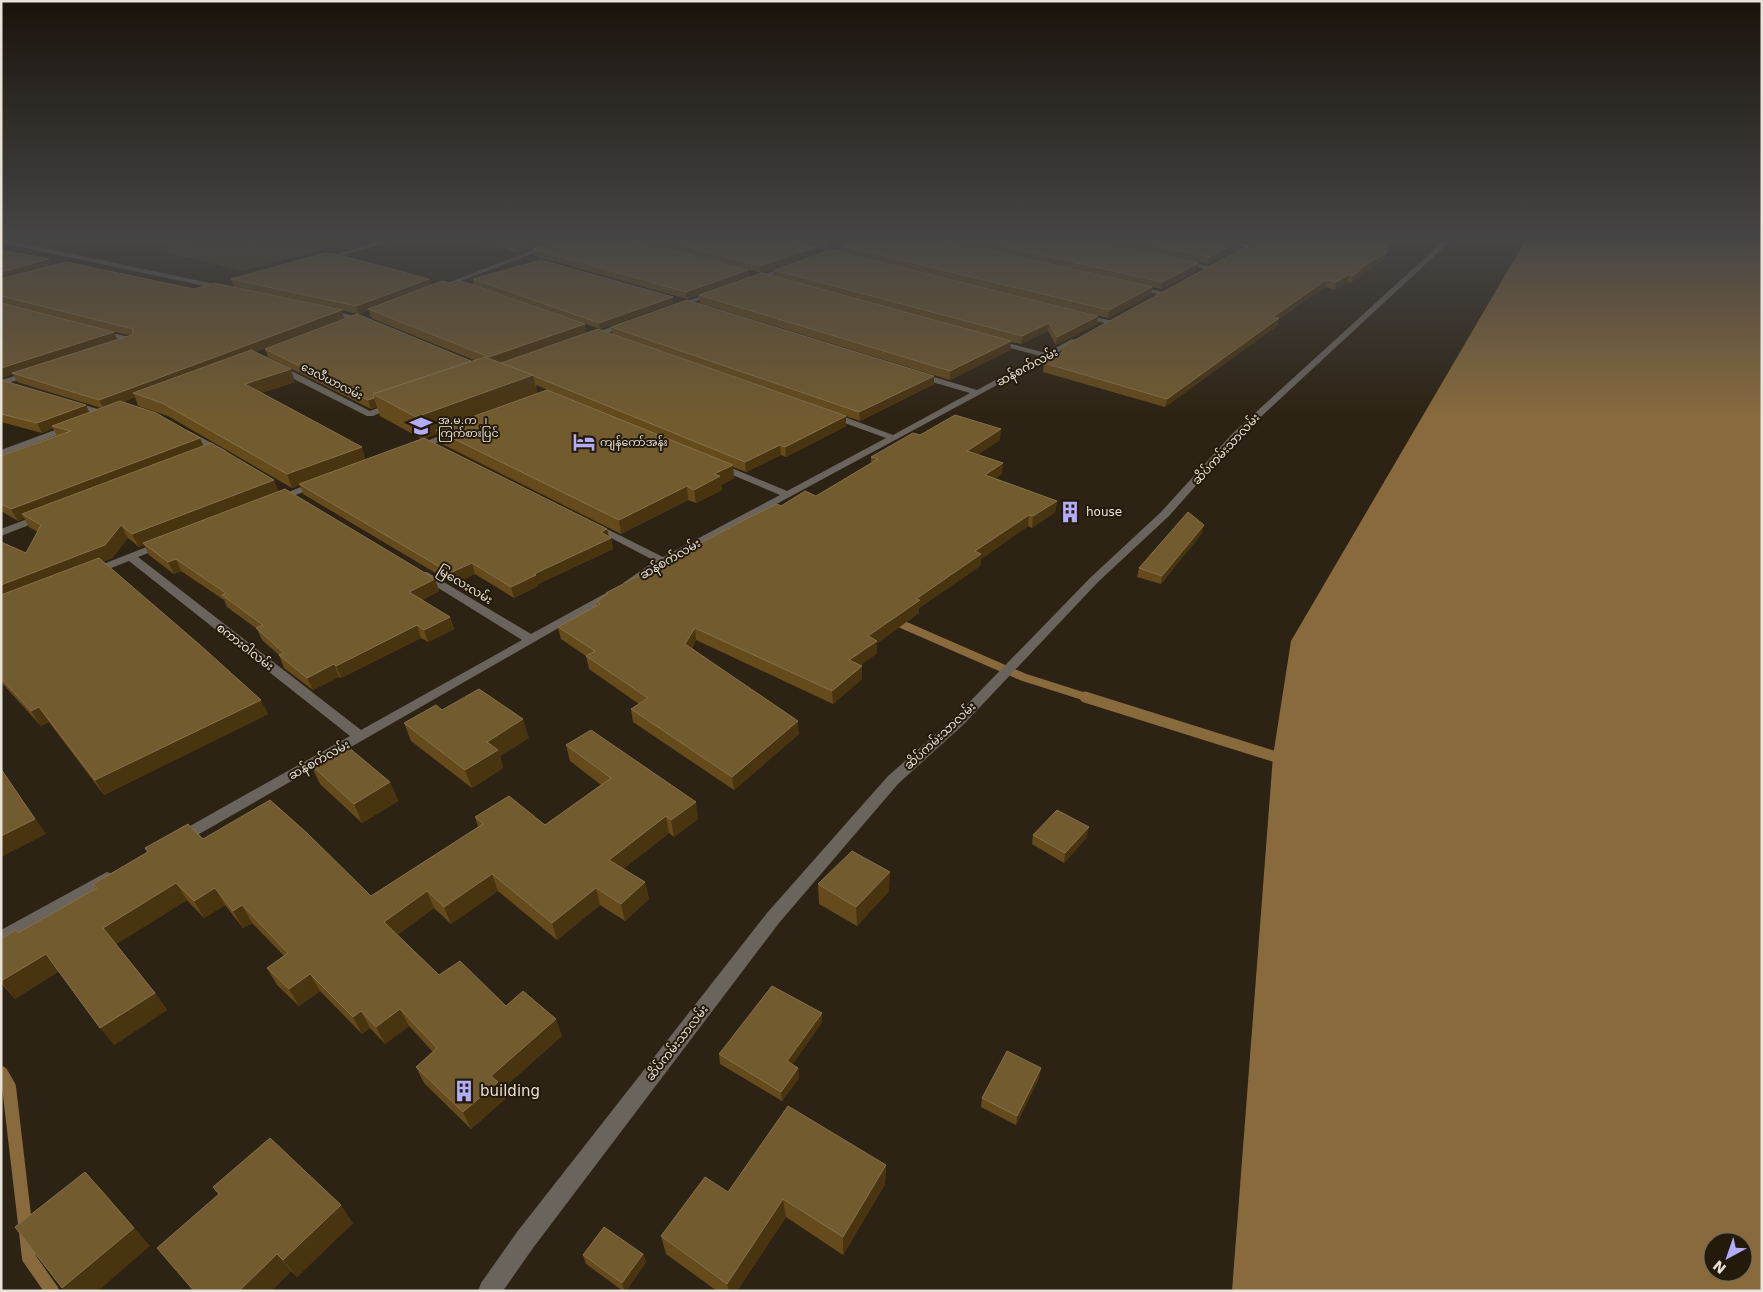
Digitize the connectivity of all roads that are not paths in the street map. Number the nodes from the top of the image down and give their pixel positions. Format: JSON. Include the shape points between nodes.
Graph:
{"nodes":[{"id":1,"x":707,"y":296,"type":"edge"},
{"id":2,"x":1155,"y":296,"type":"edge"},
{"id":3,"x":1387,"y":296,"type":"edge"},
{"id":4,"x":669,"y":298,"type":"edge"},
{"id":5,"x":1145,"y":302,"type":"edge"},
{"id":6,"x":688,"y":303,"type":"junction"},
{"id":7,"x":697,"y":306,"type":"edge"},
{"id":8,"x":670,"y":309,"type":"edge"},
{"id":9,"x":322,"y":310,"type":"edge"},
{"id":10,"x":1071,"y":313,"type":"edge"},
{"id":11,"x":364,"y":316,"type":"junction"},
{"id":12,"x":634,"y":321,"type":"edge"},
{"id":13,"x":341,"y":325,"type":"edge"},
{"id":14,"x":378,"y":326,"type":"edge"},
{"id":15,"x":94,"y":330,"type":"edge"},
{"id":16,"x":590,"y":330,"type":"edge"},
{"id":17,"x":599,"y":333,"type":"junction"},
{"id":18,"x":580,"y":340,"type":"edge"},
{"id":19,"x":617,"y":340,"type":"edge"},
{"id":20,"x":990,"y":340,"type":"edge"},
{"id":21,"x":113,"y":346,"type":"edge"},
{"id":22,"x":1048,"y":356,"type":"junction"},
{"id":23,"x":274,"y":366,"type":"edge"},
{"id":24,"x":39,"y":370,"type":"edge"},
{"id":25,"x":912,"y":373,"type":"edge"},
{"id":26,"x":1,"y":382,"type":"edge"},
{"id":27,"x":20,"y":388,"type":"edge"},
{"id":28,"x":978,"y":393,"type":"junction"},
{"id":29,"x":58,"y":400,"type":"edge"},
{"id":30,"x":406,"y":401,"type":"edge"},
{"id":31,"x":820,"y":412,"type":"edge"},
{"id":32,"x":88,"y":421,"type":"edge"},
{"id":33,"x":79,"y":424,"type":"edge"},
{"id":34,"x":179,"y":428,"type":"edge"},
{"id":35,"x":465,"y":429,"type":"edge"},
{"id":36,"x":894,"y":438,"type":"junction"},
{"id":37,"x":410,"y":450,"type":"edge"},
{"id":38,"x":1,"y":453,"type":"edge"},
{"id":39,"x":233,"y":459,"type":"edge"},
{"id":40,"x":706,"y":461,"type":"edge"},
{"id":41,"x":326,"y":480,"type":"edge"},
{"id":42,"x":789,"y":495,"type":"junction"},
{"id":43,"x":263,"y":504,"type":"edge"},
{"id":44,"x":49,"y":514,"type":"edge"},
{"id":45,"x":585,"y":522,"type":"edge"},
{"id":46,"x":1,"y":534,"type":"edge"},
{"id":47,"x":175,"y":539,"type":"edge"},
{"id":48,"x":131,"y":556,"type":"junction"},
{"id":49,"x":663,"y":561,"type":"junction"},
{"id":50,"x":414,"y":569,"type":"edge"},
{"id":51,"x":84,"y":575,"type":"edge"},
{"id":52,"x":530,"y":639,"type":"junction"},
{"id":53,"x":360,"y":737,"type":"junction"},
{"id":54,"x":173,"y":842,"type":"edge"},
{"id":55,"x":115,"y":874,"type":"edge"},
{"id":56,"x":1,"y":939,"type":"edge"},
{"id":57,"x":489,"y":1291,"type":"edge"}],
"edges":[{"from":1,"to":6,"type":"street"},
{"from":2,"to":5,"type":"street"},
{"from":3,"to":57,"type":"street","name":"ဆိပ်ကမ်းသာလမ်း","via":[[1236,435],[1165,514],[1094,580],[959,721],[893,780],[773,918],[524,1240]]},
{"from":4,"to":6,"type":"street"},
{"from":6,"to":7,"type":"street"},
{"from":6,"to":8,"type":"street"},
{"from":9,"to":11,"type":"street"},
{"from":10,"to":22,"type":"street","name":"ဆန်စက်လမ်း","via":[[1113,320]]},
{"from":11,"to":13,"type":"street"},
{"from":11,"to":14,"type":"street"},
{"from":12,"to":17,"type":"street"},
{"from":15,"to":21,"type":"street","via":[[132,340]]},
{"from":16,"to":17,"type":"street"},
{"from":17,"to":18,"type":"street"},
{"from":17,"to":19,"type":"street"},
{"from":20,"to":22,"type":"street"},
{"from":22,"to":28,"type":"street","name":"ဆန်စက်လမ်း"},
{"from":23,"to":30,"type":"street","name":"ဒေလီယာလမ်း","via":[[370,414]]},
{"from":24,"to":26,"type":"street"},
{"from":25,"to":28,"type":"street"},
{"from":26,"to":27,"type":"street"},
{"from":28,"to":36,"type":"street","name":"ဆန်စက်လမ်း"},
{"from":29,"to":32,"type":"street","via":[[108,413]]},
{"from":31,"to":36,"type":"street"},
{"from":33,"to":38,"type":"street"},
{"from":34,"to":39,"type":"street","via":[[212,451]]},
{"from":35,"to":37,"type":"street","via":[[432,445]]},
{"from":36,"to":42,"type":"street","name":"ဆန်စက်လမ်း"},
{"from":40,"to":42,"type":"street"},
{"from":41,"to":43,"type":"street"},
{"from":42,"to":49,"type":"street","name":"ဆန်စက်လမ်း"},
{"from":44,"to":46,"type":"street"},
{"from":45,"to":49,"type":"street"},
{"from":47,"to":48,"type":"street"},
{"from":48,"to":51,"type":"street"},
{"from":48,"to":53,"type":"street","name":"စကားဝါလမ်း"},
{"from":49,"to":52,"type":"street","name":"ဆန်စက်လမ်း","via":[[595,605]]},
{"from":50,"to":52,"type":"street","name":"မြလေးလမ်း"},
{"from":52,"to":53,"type":"street","name":"ဆန်စက်လမ်း"},
{"from":53,"to":54,"type":"street","name":"ဆန်စက်လမ်း"},
{"from":55,"to":56,"type":"street"}]}
